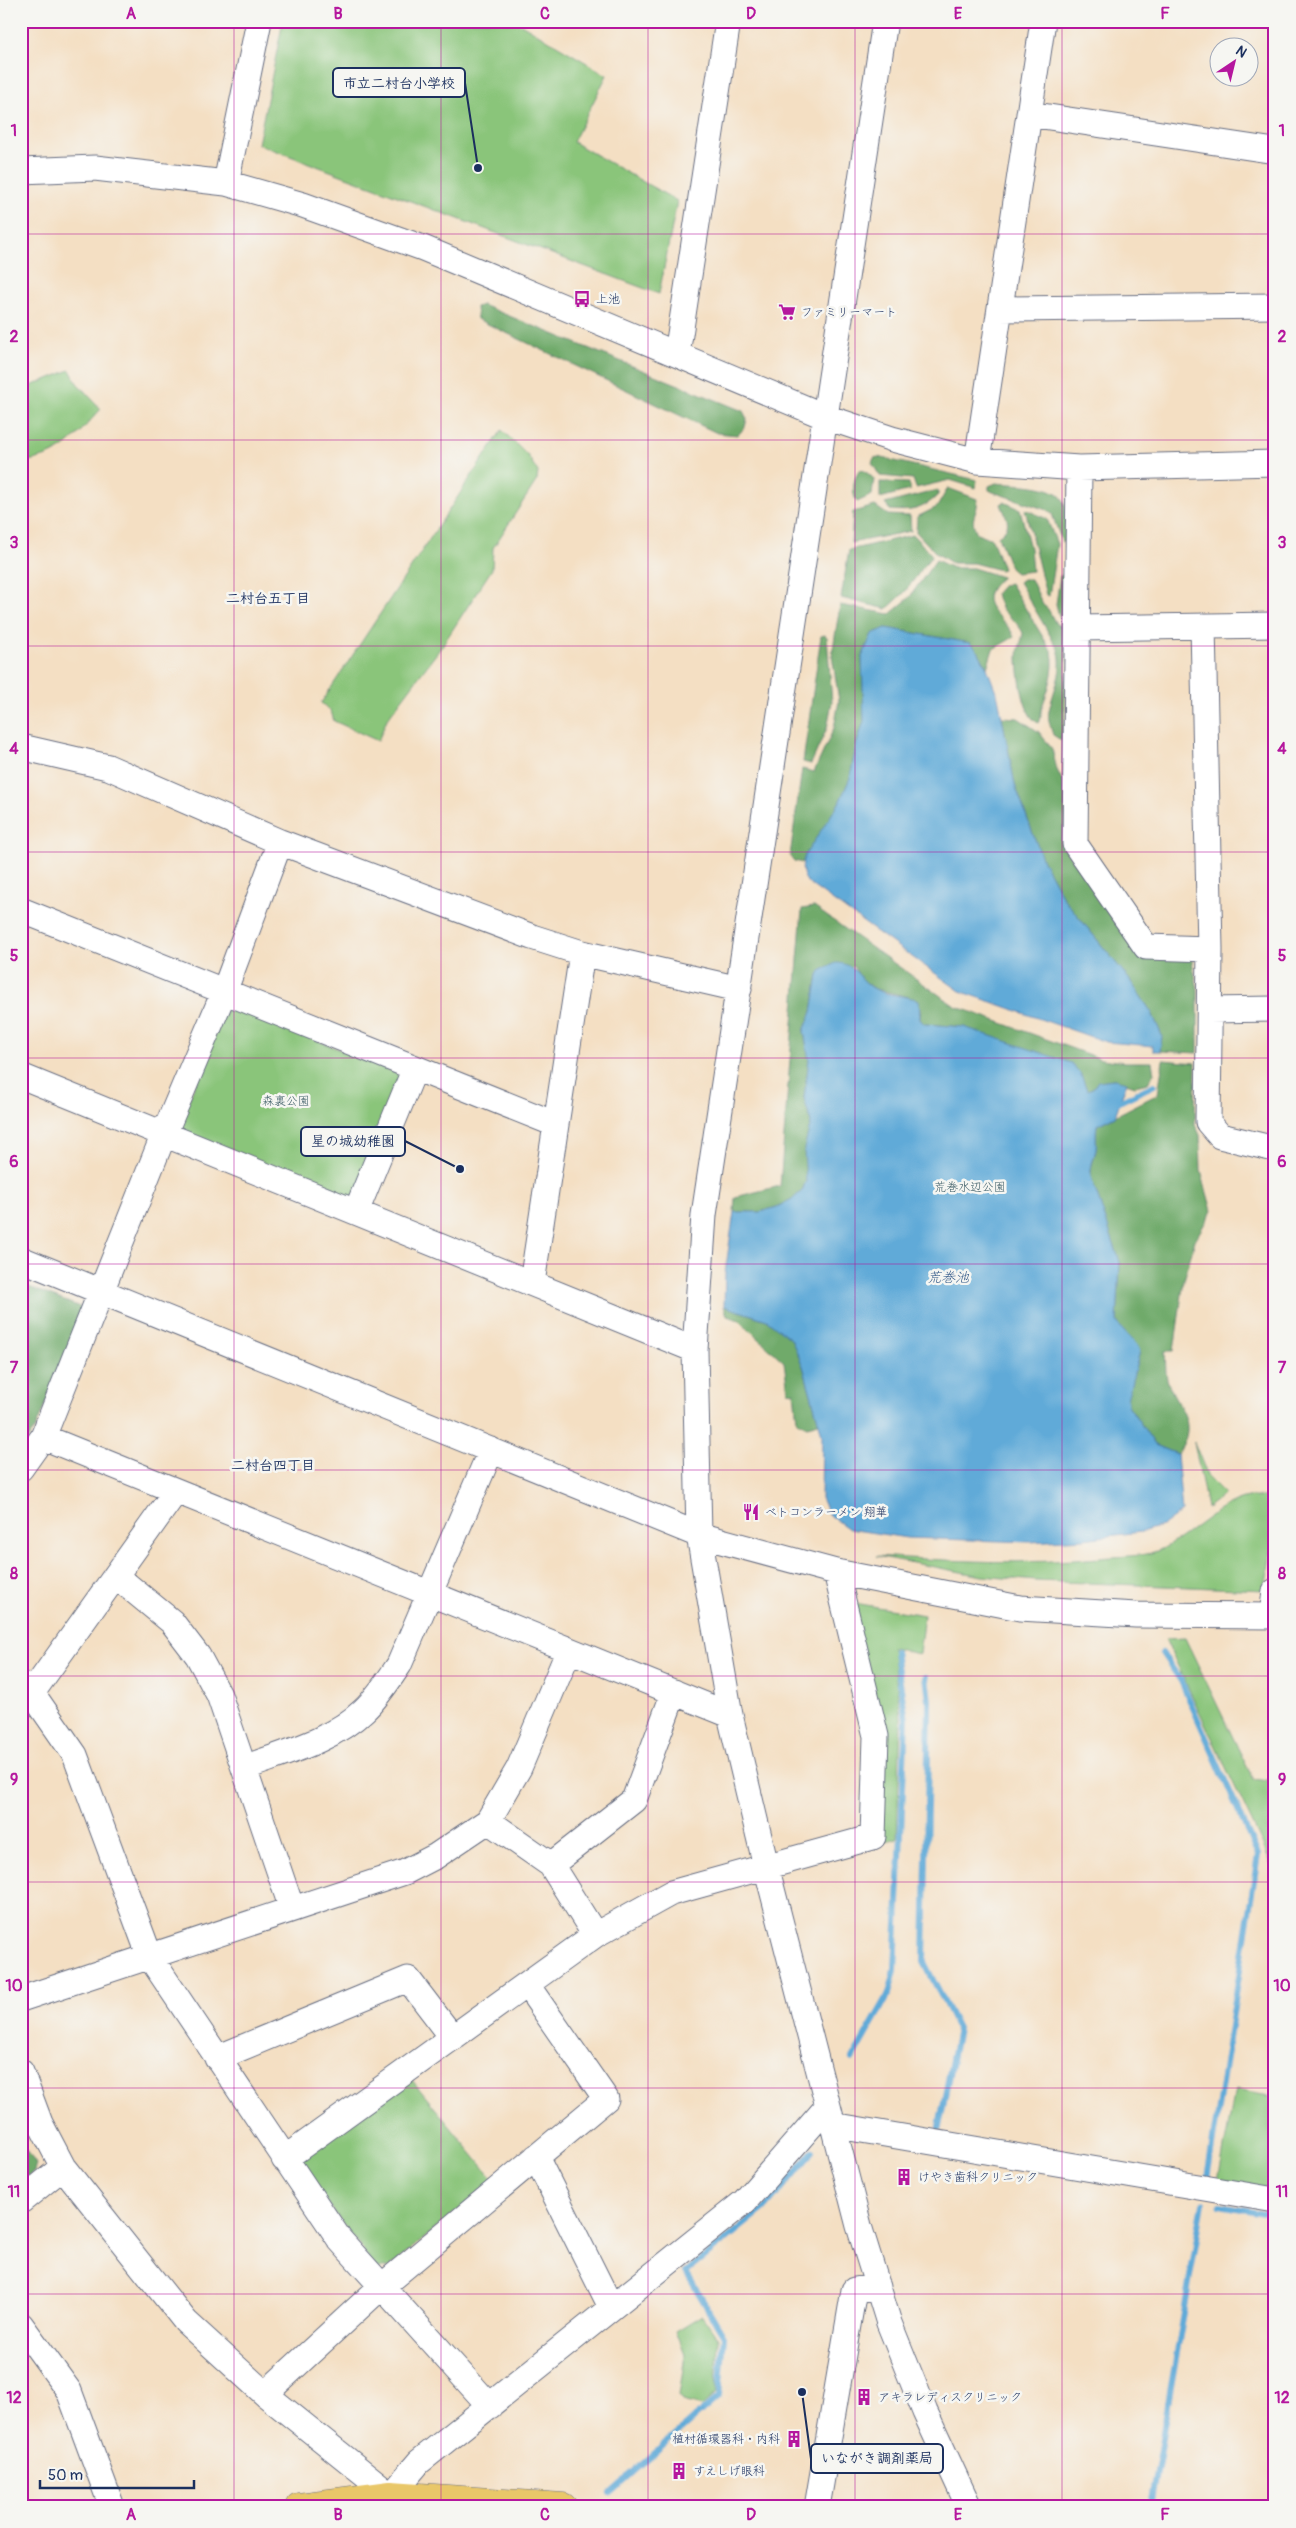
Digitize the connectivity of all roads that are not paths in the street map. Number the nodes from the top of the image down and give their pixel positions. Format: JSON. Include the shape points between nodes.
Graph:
{"nodes":[{"id":1,"x":259,"y":21,"type":"edge"},
{"id":2,"x":728,"y":21,"type":"edge"},
{"id":3,"x":885,"y":21,"type":"edge"},
{"id":4,"x":1043,"y":21,"type":"edge"},
{"id":5,"x":1029,"y":114,"type":"junction"},
{"id":6,"x":1275,"y":151,"type":"edge"},
{"id":7,"x":21,"y":171,"type":"edge"},
{"id":8,"x":226,"y":183,"type":"junction"},
{"id":9,"x":1275,"y":306,"type":"edge"},
{"id":10,"x":1000,"y":309,"type":"junction"},
{"id":11,"x":677,"y":354,"type":"junction"},
{"id":12,"x":826,"y":416,"type":"junction"},
{"id":13,"x":977,"y":461,"type":"junction"},
{"id":14,"x":1275,"y":463,"type":"edge"},
{"id":15,"x":1079,"y":468,"type":"junction"},
{"id":16,"x":1275,"y":625,"type":"edge"},
{"id":17,"x":1202,"y":626,"type":"junction"},
{"id":18,"x":1079,"y":628,"type":"junction"},
{"id":19,"x":21,"y":747,"type":"edge"},
{"id":20,"x":280,"y":842,"type":"junction"},
{"id":21,"x":21,"y":910,"type":"edge"},
{"id":22,"x":1210,"y":949,"type":"junction"},
{"id":23,"x":582,"y":953,"type":"junction"},
{"id":24,"x":739,"y":989,"type":"junction"},
{"id":25,"x":224,"y":992,"type":"junction"},
{"id":26,"x":1275,"y":1009,"type":"edge"},
{"id":27,"x":1210,"y":1010,"type":"junction"},
{"id":28,"x":415,"y":1068,"type":"junction"},
{"id":29,"x":21,"y":1076,"type":"edge"},
{"id":30,"x":555,"y":1124,"type":"junction"},
{"id":31,"x":164,"y":1134,"type":"junction"},
{"id":32,"x":1275,"y":1149,"type":"edge"},
{"id":33,"x":356,"y":1212,"type":"junction"},
{"id":34,"x":21,"y":1259,"type":"edge"},
{"id":35,"x":532,"y":1283,"type":"junction"},
{"id":36,"x":102,"y":1291,"type":"junction"},
{"id":37,"x":695,"y":1350,"type":"junction"},
{"id":38,"x":43,"y":1437,"type":"junction"},
{"id":39,"x":491,"y":1450,"type":"junction"},
{"id":40,"x":21,"y":1468,"type":"edge"},
{"id":41,"x":176,"y":1491,"type":"junction"},
{"id":42,"x":699,"y":1536,"type":"junction"},
{"id":43,"x":836,"y":1572,"type":"junction"},
{"id":44,"x":116,"y":1576,"type":"junction"},
{"id":45,"x":1275,"y":1591,"type":"edge"},
{"id":46,"x":430,"y":1594,"type":"junction"},
{"id":47,"x":1274,"y":1616,"type":"edge"},
{"id":48,"x":569,"y":1650,"type":"junction"},
{"id":49,"x":27,"y":1688,"type":"edge"},
{"id":50,"x":674,"y":1692,"type":"junction"},
{"id":51,"x":730,"y":1715,"type":"junction"},
{"id":52,"x":244,"y":1768,"type":"junction"},
{"id":53,"x":488,"y":1821,"type":"junction"},
{"id":54,"x":551,"y":1865,"type":"junction"},
{"id":55,"x":766,"y":1866,"type":"junction"},
{"id":56,"x":292,"y":1909,"type":"junction"},
{"id":57,"x":595,"y":1935,"type":"junction"},
{"id":58,"x":150,"y":1958,"type":"junction"},
{"id":59,"x":527,"y":1985,"type":"junction"},
{"id":60,"x":21,"y":1999,"type":"edge"},
{"id":61,"x":453,"y":2038,"type":"junction"},
{"id":62,"x":217,"y":2058,"type":"junction"},
{"id":63,"x":21,"y":2072,"type":"edge"},
{"id":64,"x":830,"y":2115,"type":"junction"},
{"id":65,"x":536,"y":2157,"type":"junction"},
{"id":66,"x":284,"y":2159,"type":"junction"},
{"id":67,"x":63,"y":2167,"type":"junction"},
{"id":68,"x":21,"y":2200,"type":"edge"},
{"id":69,"x":1275,"y":2200,"type":"edge"},
{"id":70,"x":382,"y":2286,"type":"junction"},
{"id":71,"x":878,"y":2286,"type":"junction"},
{"id":72,"x":610,"y":2307,"type":"junction"},
{"id":73,"x":21,"y":2325,"type":"edge"},
{"id":74,"x":265,"y":2394,"type":"junction"},
{"id":75,"x":490,"y":2406,"type":"junction"},
{"id":76,"x":395,"y":2501,"type":"edge"},
{"id":77,"x":112,"y":2507,"type":"edge"},
{"id":78,"x":299,"y":2507,"type":"edge"},
{"id":79,"x":563,"y":2507,"type":"edge"},
{"id":80,"x":817,"y":2507,"type":"edge"},
{"id":81,"x":969,"y":2507,"type":"edge"}],
"edges":[{"from":1,"to":8,"type":"street"},
{"from":2,"to":11,"type":"street"},
{"from":3,"to":12,"type":"street"},
{"from":4,"to":5,"type":"street"},
{"from":5,"to":6,"type":"street"},
{"from":5,"to":10,"type":"street"},
{"from":7,"to":8,"type":"street","via":[[95,168]]},
{"from":8,"to":11,"type":"street","via":[[303,205],[423,248]]},
{"from":9,"to":10,"type":"street"},
{"from":10,"to":13,"type":"street"},
{"from":11,"to":12,"type":"street"},
{"from":12,"to":13,"type":"street","via":[[892,439]]},
{"from":12,"to":24,"type":"street"},
{"from":13,"to":15,"type":"street"},
{"from":14,"to":15,"type":"street"},
{"from":15,"to":18,"type":"street"},
{"from":16,"to":17,"type":"street"},
{"from":17,"to":18,"type":"street"},
{"from":17,"to":22,"type":"street"},
{"from":18,"to":22,"type":"street","via":[[1075,844],[1146,947]]},
{"from":19,"to":20,"type":"street","via":[[108,767]]},
{"from":20,"to":23,"type":"street"},
{"from":20,"to":25,"type":"street"},
{"from":21,"to":25,"type":"street"},
{"from":22,"to":27,"type":"street"},
{"from":23,"to":24,"type":"street"},
{"from":23,"to":30,"type":"street"},
{"from":24,"to":37,"type":"street","via":[[704,1215]]},
{"from":25,"to":28,"type":"street"},
{"from":25,"to":31,"type":"street"},
{"from":26,"to":27,"type":"street"},
{"from":27,"to":32,"type":"street","via":[[1208,1122],[1220,1136]]},
{"from":28,"to":30,"type":"street"},
{"from":28,"to":33,"type":"street"},
{"from":29,"to":31,"type":"street"},
{"from":30,"to":35,"type":"street"},
{"from":31,"to":33,"type":"street"},
{"from":31,"to":36,"type":"street"},
{"from":33,"to":35,"type":"street"},
{"from":34,"to":36,"type":"street"},
{"from":35,"to":37,"type":"street"},
{"from":36,"to":38,"type":"street"},
{"from":36,"to":39,"type":"street"},
{"from":37,"to":42,"type":"street"},
{"from":38,"to":40,"type":"street"},
{"from":38,"to":41,"type":"street"},
{"from":39,"to":42,"type":"street"},
{"from":39,"to":46,"type":"street"},
{"from":41,"to":44,"type":"street"},
{"from":41,"to":46,"type":"street"},
{"from":42,"to":43,"type":"street"},
{"from":42,"to":51,"type":"street"},
{"from":43,"to":47,"type":"street","via":[[1020,1608],[1136,1615]]},
{"from":43,"to":55,"type":"street","via":[[876,1736],[873,1836]]},
{"from":44,"to":49,"type":"street"},
{"from":44,"to":52,"type":"street","via":[[172,1622],[198,1656],[219,1695]]},
{"from":45,"to":47,"type":"street"},
{"from":46,"to":48,"type":"street"},
{"from":46,"to":52,"type":"street","via":[[399,1665],[363,1711],[315,1741]]},
{"from":48,"to":50,"type":"street"},
{"from":48,"to":53,"type":"street","via":[[519,1768]]},
{"from":49,"to":58,"type":"street","via":[[75,1755]]},
{"from":50,"to":51,"type":"street"},
{"from":50,"to":54,"type":"street","via":[[634,1800]]},
{"from":51,"to":55,"type":"street"},
{"from":52,"to":56,"type":"street"},
{"from":53,"to":54,"type":"street"},
{"from":53,"to":56,"type":"street","via":[[436,1856],[405,1872]]},
{"from":54,"to":57,"type":"street"},
{"from":55,"to":57,"type":"street","via":[[671,1893]]},
{"from":55,"to":64,"type":"street"},
{"from":56,"to":58,"type":"street"},
{"from":57,"to":59,"type":"street"},
{"from":58,"to":60,"type":"street"},
{"from":58,"to":62,"type":"street"},
{"from":59,"to":61,"type":"street"},
{"from":59,"to":65,"type":"street","via":[[606,2099]]},
{"from":61,"to":62,"type":"street","via":[[408,1979]]},
{"from":61,"to":66,"type":"street"},
{"from":62,"to":66,"type":"street"},
{"from":63,"to":67,"type":"street","via":[[40,2123]]},
{"from":64,"to":69,"type":"street"},
{"from":64,"to":71,"type":"street"},
{"from":64,"to":72,"type":"street","via":[[745,2201]]},
{"from":65,"to":70,"type":"street"},
{"from":65,"to":72,"type":"street"},
{"from":66,"to":70,"type":"street","via":[[340,2240]]},
{"from":67,"to":68,"type":"street"},
{"from":67,"to":74,"type":"street","via":[[186,2322]]},
{"from":70,"to":74,"type":"street"},
{"from":70,"to":75,"type":"street"},
{"from":71,"to":80,"type":"street","via":[[854,2290]]},
{"from":71,"to":81,"type":"street","via":[[889,2323],[925,2412]]},
{"from":72,"to":75,"type":"street"},
{"from":73,"to":77,"type":"street","via":[[69,2391]]},
{"from":74,"to":76,"type":"street"},
{"from":75,"to":76,"type":"street","via":[[419,2462]]},
{"from":76,"to":78,"type":"main road"},
{"from":76,"to":79,"type":"main road"}]}
